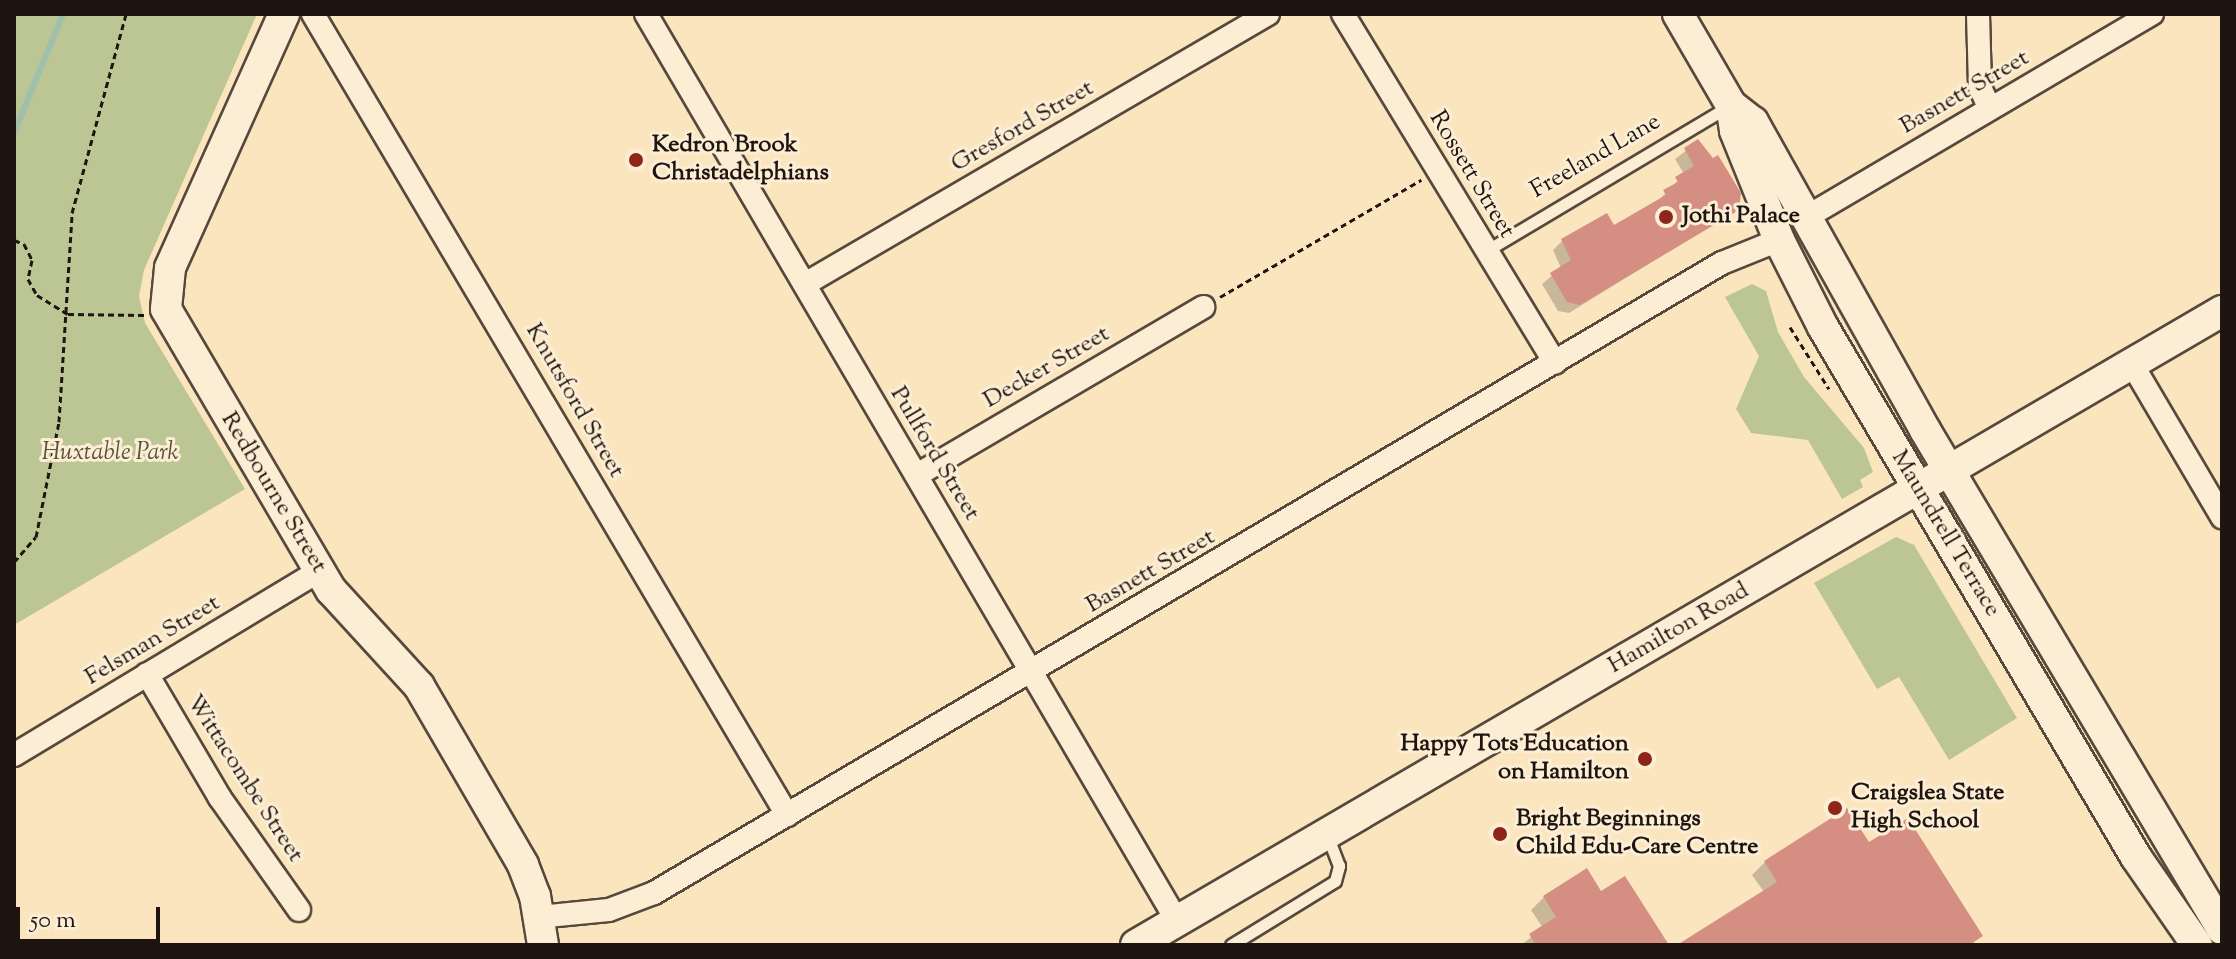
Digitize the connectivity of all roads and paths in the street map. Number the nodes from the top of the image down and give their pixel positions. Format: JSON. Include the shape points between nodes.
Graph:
{"nodes":[{"id":1,"x":126,"y":14,"type":"edge"},
{"id":2,"x":284,"y":14,"type":"edge"},
{"id":3,"x":313,"y":14,"type":"edge"},
{"id":4,"x":646,"y":14,"type":"edge"},
{"id":5,"x":1268,"y":14,"type":"edge"},
{"id":6,"x":1343,"y":14,"type":"edge"},
{"id":7,"x":1678,"y":14,"type":"edge"},
{"id":8,"x":1978,"y":14,"type":"edge"},
{"id":9,"x":2152,"y":14,"type":"edge"},
{"id":10,"x":1731,"y":105,"type":"junction"},
{"id":11,"x":1990,"y":109,"type":"junction"},
{"id":12,"x":1436,"y":171,"type":"junction"},
{"id":13,"x":1805,"y":218,"type":"junction"},
{"id":14,"x":14,"y":240,"type":"edge"},
{"id":15,"x":1779,"y":240,"type":"junction"},
{"id":16,"x":1486,"y":252,"type":"junction"},
{"id":17,"x":805,"y":284,"type":"junction"},
{"id":18,"x":1203,"y":307,"type":"joint"},
{"id":19,"x":166,"y":309,"type":"junction"},
{"id":20,"x":2222,"y":311,"type":"edge"},
{"id":21,"x":68,"y":314,"type":"junction"},
{"id":22,"x":1555,"y":363,"type":"junction"},
{"id":23,"x":2132,"y":364,"type":"junction"},
{"id":24,"x":1949,"y":471,"type":"junction"},
{"id":25,"x":917,"y":475,"type":"junction"},
{"id":26,"x":1918,"y":489,"type":"junction"},
{"id":27,"x":2222,"y":517,"type":"edge"},
{"id":28,"x":14,"y":562,"type":"edge"},
{"id":29,"x":319,"y":571,"type":"junction"},
{"id":30,"x":1031,"y":671,"type":"junction"},
{"id":31,"x":147,"y":674,"type":"junction"},
{"id":32,"x":14,"y":755,"type":"edge"},
{"id":33,"x":787,"y":815,"type":"junction"},
{"id":34,"x":1326,"y":833,"type":"junction"},
{"id":35,"x":299,"y":910,"type":"dead end"},
{"id":36,"x":1177,"y":921,"type":"junction"},
{"id":37,"x":2222,"y":929,"type":"edge"},
{"id":38,"x":541,"y":931,"type":"edge"},
{"id":39,"x":1136,"y":945,"type":"edge"},
{"id":40,"x":1231,"y":945,"type":"edge"},
{"id":41,"x":2197,"y":945,"type":"edge"}],
"edges":[{"from":1,"to":21,"type":"path","via":[[72,213]]},
{"from":2,"to":19,"type":"main road","via":[[170,268]]},
{"from":3,"to":33,"type":"street","name":"Knutsford Street"},
{"from":4,"to":17,"type":"street","name":"Pullford Street"},
{"from":5,"to":17,"type":"street","name":"Gresford Street"},
{"from":6,"to":12,"type":"street","name":"Rossett Street"},
{"from":7,"to":10,"type":"main road","name":"Maundrell Terrace"},
{"from":8,"to":11,"type":"street","via":[[1980,87]]},
{"from":9,"to":11,"type":"street","name":"Basnett Street"},
{"from":10,"to":13,"type":"main road","name":"Maundrell Terrace","via":[[1753,122]]},
{"from":10,"to":15,"type":"main road","name":"Maundrell Terrace","via":[[1735,131]]},
{"from":10,"to":16,"type":"lane","name":"Freeland Lane"},
{"from":11,"to":13,"type":"street","name":"Basnett Street"},
{"from":12,"to":16,"type":"street","name":"Rossett Street"},
{"from":12,"to":18,"type":"path"},
{"from":13,"to":24,"type":"main road","name":"Maundrell Terrace"},
{"from":14,"to":21,"type":"path","via":[[24,244],[32,260],[28,279],[37,295]]},
{"from":15,"to":22,"type":"street","name":"Basnett Street","via":[[1722,263]]},
{"from":15,"to":26,"type":"main road","name":"Maundrell Terrace"},
{"from":16,"to":22,"type":"street","name":"Rossett Street"},
{"from":17,"to":25,"type":"street","name":"Pullford Street"},
{"from":18,"to":25,"type":"street","name":"Decker Street"},
{"from":19,"to":21,"type":"path","via":[[118,317]]},
{"from":19,"to":29,"type":"main road","name":"Redbourne Street"},
{"from":20,"to":23,"type":"main road","name":"Hamilton Road"},
{"from":21,"to":28,"type":"path","via":[[59,422],[36,537]]},
{"from":22,"to":30,"type":"street","name":"Basnett Street"},
{"from":23,"to":24,"type":"main road","name":"Hamilton Road"},
{"from":23,"to":27,"type":"street"},
{"from":24,"to":26,"type":"main road","name":"Hamilton Road"},
{"from":24,"to":37,"type":"main road","name":"Maundrell Terrace"},
{"from":25,"to":30,"type":"street","name":"Pullford Street"},
{"from":26,"to":34,"type":"main road","name":"Hamilton Road"},
{"from":26,"to":41,"type":"main road","name":"Maundrell Terrace","via":[[2136,857]]},
{"from":29,"to":31,"type":"street","name":"Felsman Street"},
{"from":29,"to":38,"type":"main road","name":"Redbourne Street","via":[[342,605],[419,686],[523,865]]},
{"from":30,"to":33,"type":"street","name":"Basnett Street"},
{"from":30,"to":36,"type":"street","name":"Pullford Street"},
{"from":31,"to":32,"type":"street","name":"Felsman Street"},
{"from":31,"to":35,"type":"street","name":"Wittacombe Street","via":[[220,798]]},
{"from":33,"to":38,"type":"street","name":"Basnett Street","via":[[637,901]]},
{"from":34,"to":36,"type":"main road","name":"Hamilton Road"},
{"from":34,"to":40,"type":"lane","via":[[1339,866],[1335,881]]},
{"from":36,"to":39,"type":"main road","name":"Hamilton Road"}]}
